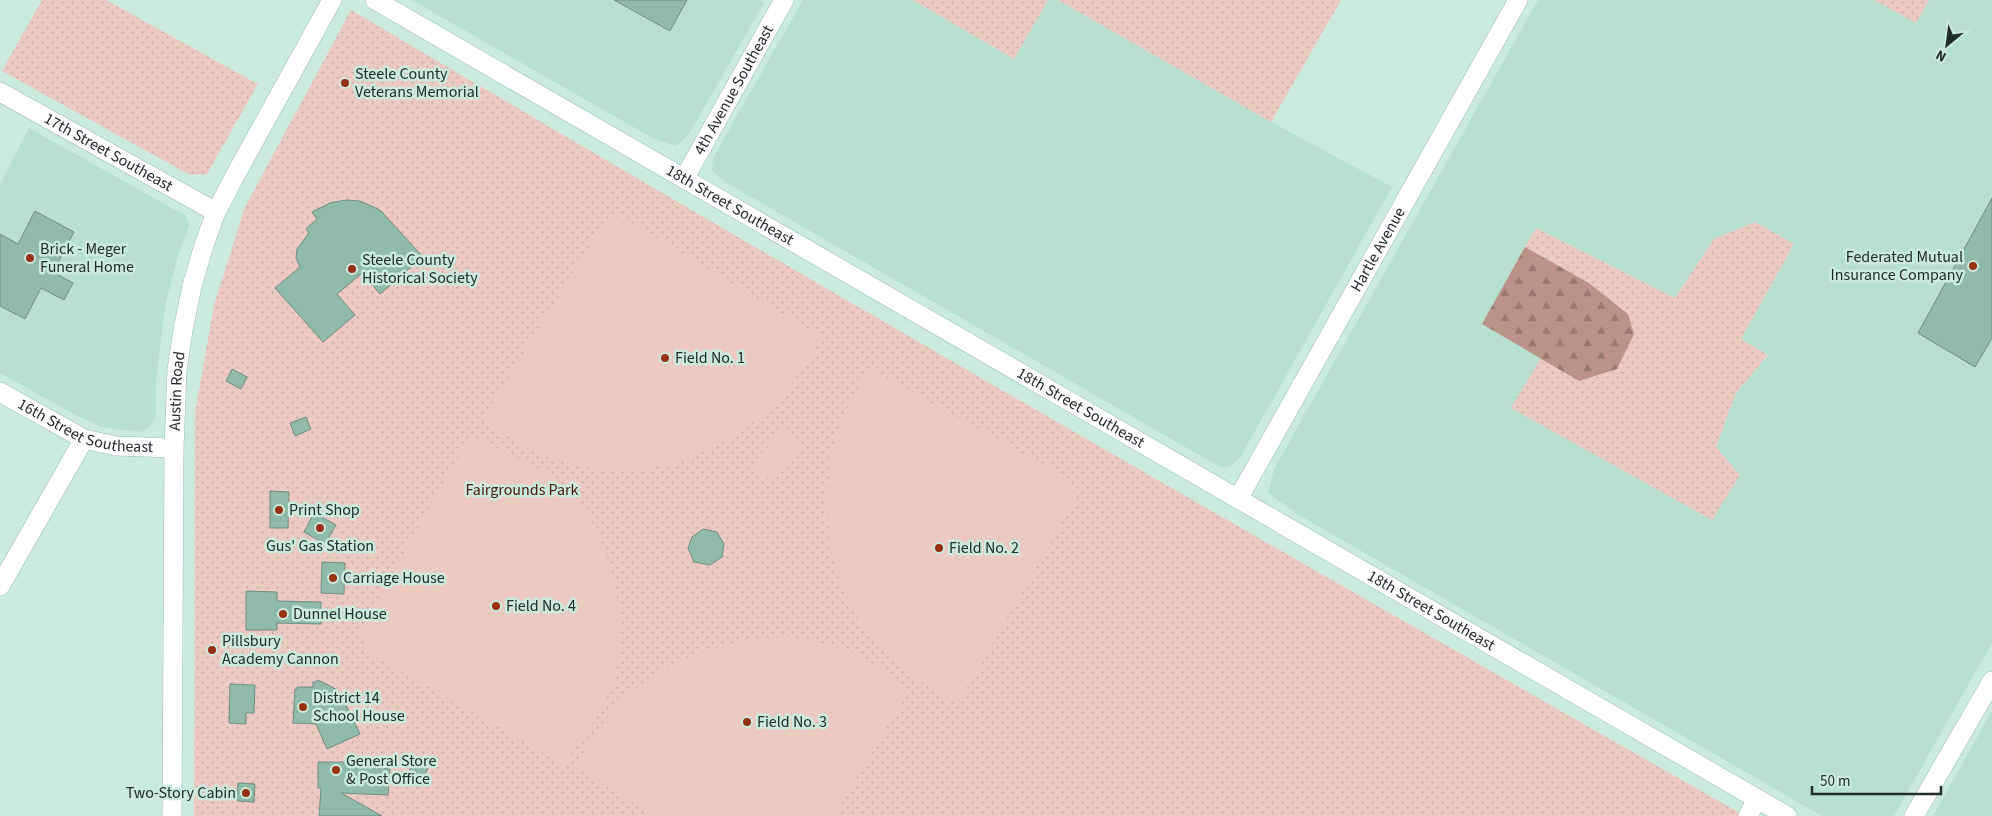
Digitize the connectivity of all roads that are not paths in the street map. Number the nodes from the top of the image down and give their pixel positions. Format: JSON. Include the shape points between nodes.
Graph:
{"nodes":[{"id":1,"x":332,"y":0,"type":"edge"},
{"id":2,"x":374,"y":0,"type":"edge"},
{"id":3,"x":784,"y":0,"type":"edge"},
{"id":4,"x":1518,"y":0,"type":"edge"},
{"id":5,"x":0,"y":92,"type":"edge"},
{"id":6,"x":684,"y":178,"type":"junction"},
{"id":7,"x":216,"y":212,"type":"junction"},
{"id":8,"x":0,"y":392,"type":"edge"},
{"id":9,"x":84,"y":439,"type":"junction"},
{"id":10,"x":174,"y":448,"type":"junction"},
{"id":11,"x":1238,"y":499,"type":"junction"},
{"id":12,"x":0,"y":586,"type":"edge"},
{"id":13,"x":1992,"y":681,"type":"edge"},
{"id":14,"x":1757,"y":799,"type":"junction"},
{"id":15,"x":172,"y":816,"type":"edge"},
{"id":16,"x":1748,"y":816,"type":"edge"},
{"id":17,"x":1787,"y":816,"type":"edge"},
{"id":18,"x":1914,"y":816,"type":"edge"}],
"edges":[{"from":1,"to":7,"type":"street","name":"Austin Road"},
{"from":2,"to":6,"type":"street","name":"18th Street Southeast"},
{"from":3,"to":6,"type":"street","name":"4th Avenue Southeast"},
{"from":4,"to":11,"type":"street","name":"Hartle Avenue"},
{"from":5,"to":7,"type":"street","name":"17th Street Southeast"},
{"from":6,"to":11,"type":"street","name":"18th Street Southeast"},
{"from":7,"to":10,"type":"street","name":"Austin Road","via":[[201,253],[183,330],[177,370]]},
{"from":8,"to":9,"type":"street","name":"16th Street Southeast"},
{"from":9,"to":10,"type":"street","name":"16th Street Southeast","via":[[116,446]]},
{"from":9,"to":12,"type":"street"},
{"from":10,"to":15,"type":"street","name":"Austin Road"},
{"from":11,"to":14,"type":"street","name":"18th Street Southeast"},
{"from":13,"to":18,"type":"street"},
{"from":14,"to":16,"type":"street"},
{"from":14,"to":17,"type":"street","name":"18th Street Southeast"}]}
